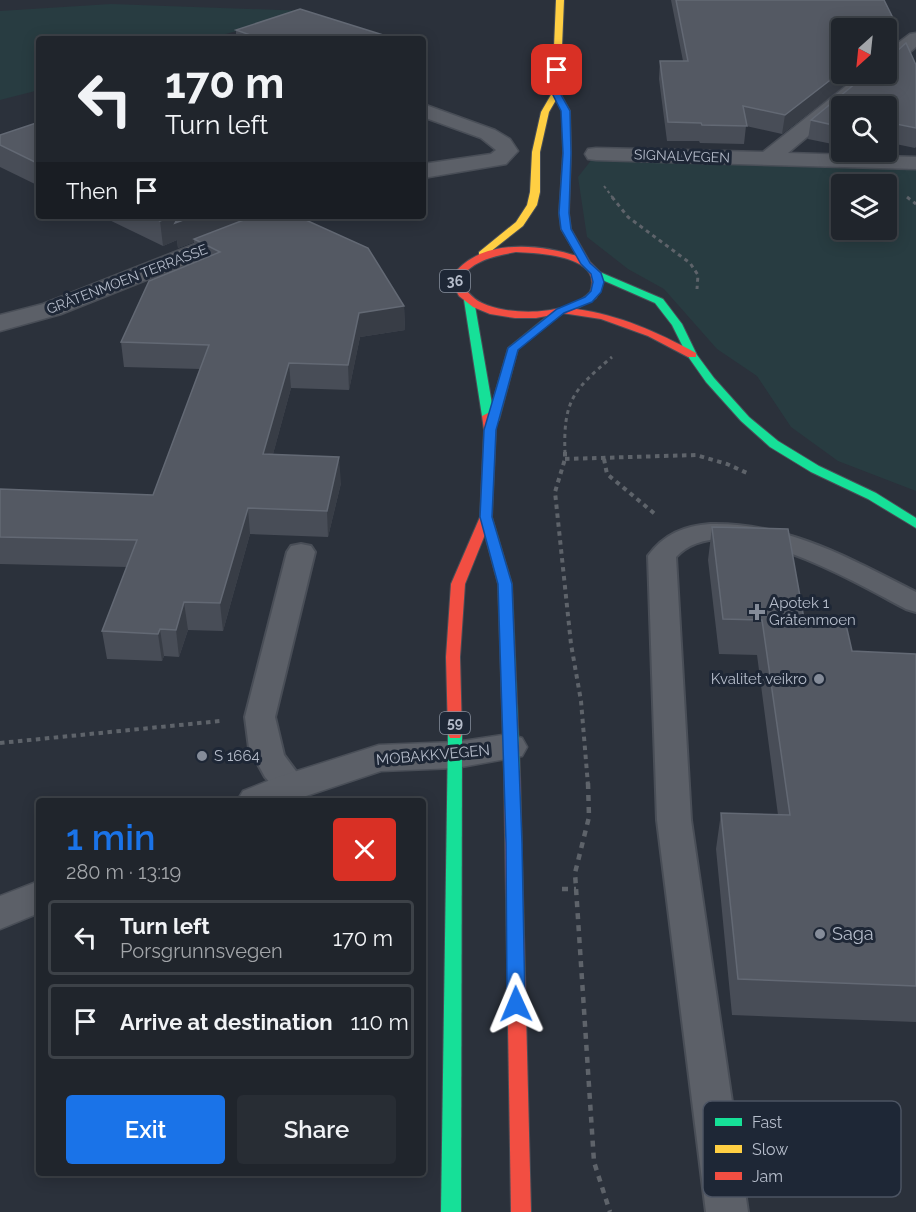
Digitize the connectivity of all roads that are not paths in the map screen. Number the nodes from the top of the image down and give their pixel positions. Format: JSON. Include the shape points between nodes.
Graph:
{"nodes":[{"id":1,"x":560,"y":0,"type":"edge"},
{"id":2,"x":916,"y":38,"type":"edge"},
{"id":3,"x":897,"y":53,"type":"edge"},
{"id":4,"x":860,"y":84,"type":"edge"},
{"id":5,"x":556,"y":93,"type":"junction"},
{"id":6,"x":426,"y":111,"type":"edge"},
{"id":7,"x":596,"y":153,"type":"dead end"},
{"id":8,"x":769,"y":158,"type":"junction"},
{"id":9,"x":916,"y":163,"type":"edge"},
{"id":10,"x":426,"y":171,"type":"edge"},
{"id":11,"x":278,"y":219,"type":"edge"},
{"id":12,"x":479,"y":256,"type":"junction"},
{"id":13,"x":591,"y":268,"type":"junction"},
{"id":14,"x":469,"y":300,"type":"junction"},
{"id":15,"x":563,"y":311,"type":"junction"},
{"id":16,"x":0,"y":323,"type":"edge"},
{"id":17,"x":693,"y":355,"type":"junction"},
{"id":18,"x":490,"y":430,"type":"junction"},
{"id":19,"x":872,"y":496,"type":"junction"},
{"id":20,"x":916,"y":508,"type":"edge"},
{"id":21,"x":486,"y":517,"type":"junction"},
{"id":22,"x":916,"y":524,"type":"edge"},
{"id":23,"x":301,"y":552,"type":"dead end"},
{"id":24,"x":916,"y":603,"type":"edge"},
{"id":25,"x":509,"y":747,"type":"junction"},
{"id":26,"x":456,"y":755,"type":"junction"},
{"id":27,"x":291,"y":786,"type":"junction"},
{"id":28,"x":263,"y":798,"type":"edge"},
{"id":29,"x":36,"y":897,"type":"edge"},
{"id":30,"x":0,"y":913,"type":"edge"},
{"id":31,"x":712,"y":1101,"type":"edge"},
{"id":32,"x":725,"y":1197,"type":"edge"},
{"id":33,"x":451,"y":1212,"type":"edge"},
{"id":34,"x":521,"y":1212,"type":"edge"},
{"id":35,"x":727,"y":1212,"type":"edge"}],
"edges":[{"from":1,"to":5,"type":"main road","number":"36"},
{"from":2,"to":3,"type":"street"},
{"from":4,"to":8,"type":"street"},
{"from":5,"to":12,"type":"main road","number":"36","via":[[545,112],[535,192],[527,216]]},
{"from":5,"to":13,"type":"main road","number":"36","via":[[566,111],[566,229]]},
{"from":6,"to":10,"type":"street","via":[[488,134],[503,143],[507,151],[498,159]]},
{"from":7,"to":8,"type":"street","name":"SIGNALVEGEN"},
{"from":8,"to":9,"type":"street","name":"SIGNALVEGEN"},
{"from":11,"to":16,"type":"street","name":"GRÅTENMOEN TERRASSE","via":[[52,309]]},
{"from":12,"to":13,"type":"main road","number":"36","via":[[536,249],[573,257]]},
{"from":12,"to":14,"type":"main road","number":"36","via":[[458,272],[455,282]]},
{"from":13,"to":15,"type":"main road","number":"36","via":[[598,282],[596,292]]},
{"from":13,"to":17,"type":"main road","number":"36","via":[[658,301],[677,324]]},
{"from":14,"to":15,"type":"main road","number":"36","via":[[514,314]]},
{"from":14,"to":18,"type":"main road","number":"59"},
{"from":15,"to":17,"type":"main road","number":"36","via":[[603,316]]},
{"from":15,"to":18,"type":"main road","number":"59","via":[[513,348]]},
{"from":17,"to":19,"type":"main road","number":"36","via":[[745,420],[774,444]]},
{"from":18,"to":21,"type":"main road","number":"59"},
{"from":19,"to":20,"type":"main road","number":"36"},
{"from":19,"to":22,"type":"main road","number":"36"},
{"from":21,"to":25,"type":"main road","number":"59","via":[[505,584]]},
{"from":21,"to":26,"type":"main road","number":"59","via":[[458,584],[453,657]]},
{"from":23,"to":27,"type":"lane","via":[[260,717],[267,759]]},
{"from":24,"to":31,"type":"lane","via":[[820,554],[784,540],[742,532],[705,532],[684,537],[670,544],[662,556],[674,820]]},
{"from":25,"to":26,"type":"street","name":"MOBAKKVEGEN"},
{"from":25,"to":34,"type":"main road","number":"59"},
{"from":26,"to":27,"type":"street","name":"MOBAKKVEGEN","via":[[379,758]]},
{"from":26,"to":33,"type":"main road","number":"59"},
{"from":27,"to":28,"type":"street","name":"MOBAKKVEGEN"},
{"from":29,"to":30,"type":"street"},
{"from":32,"to":35,"type":"lane"}]}
